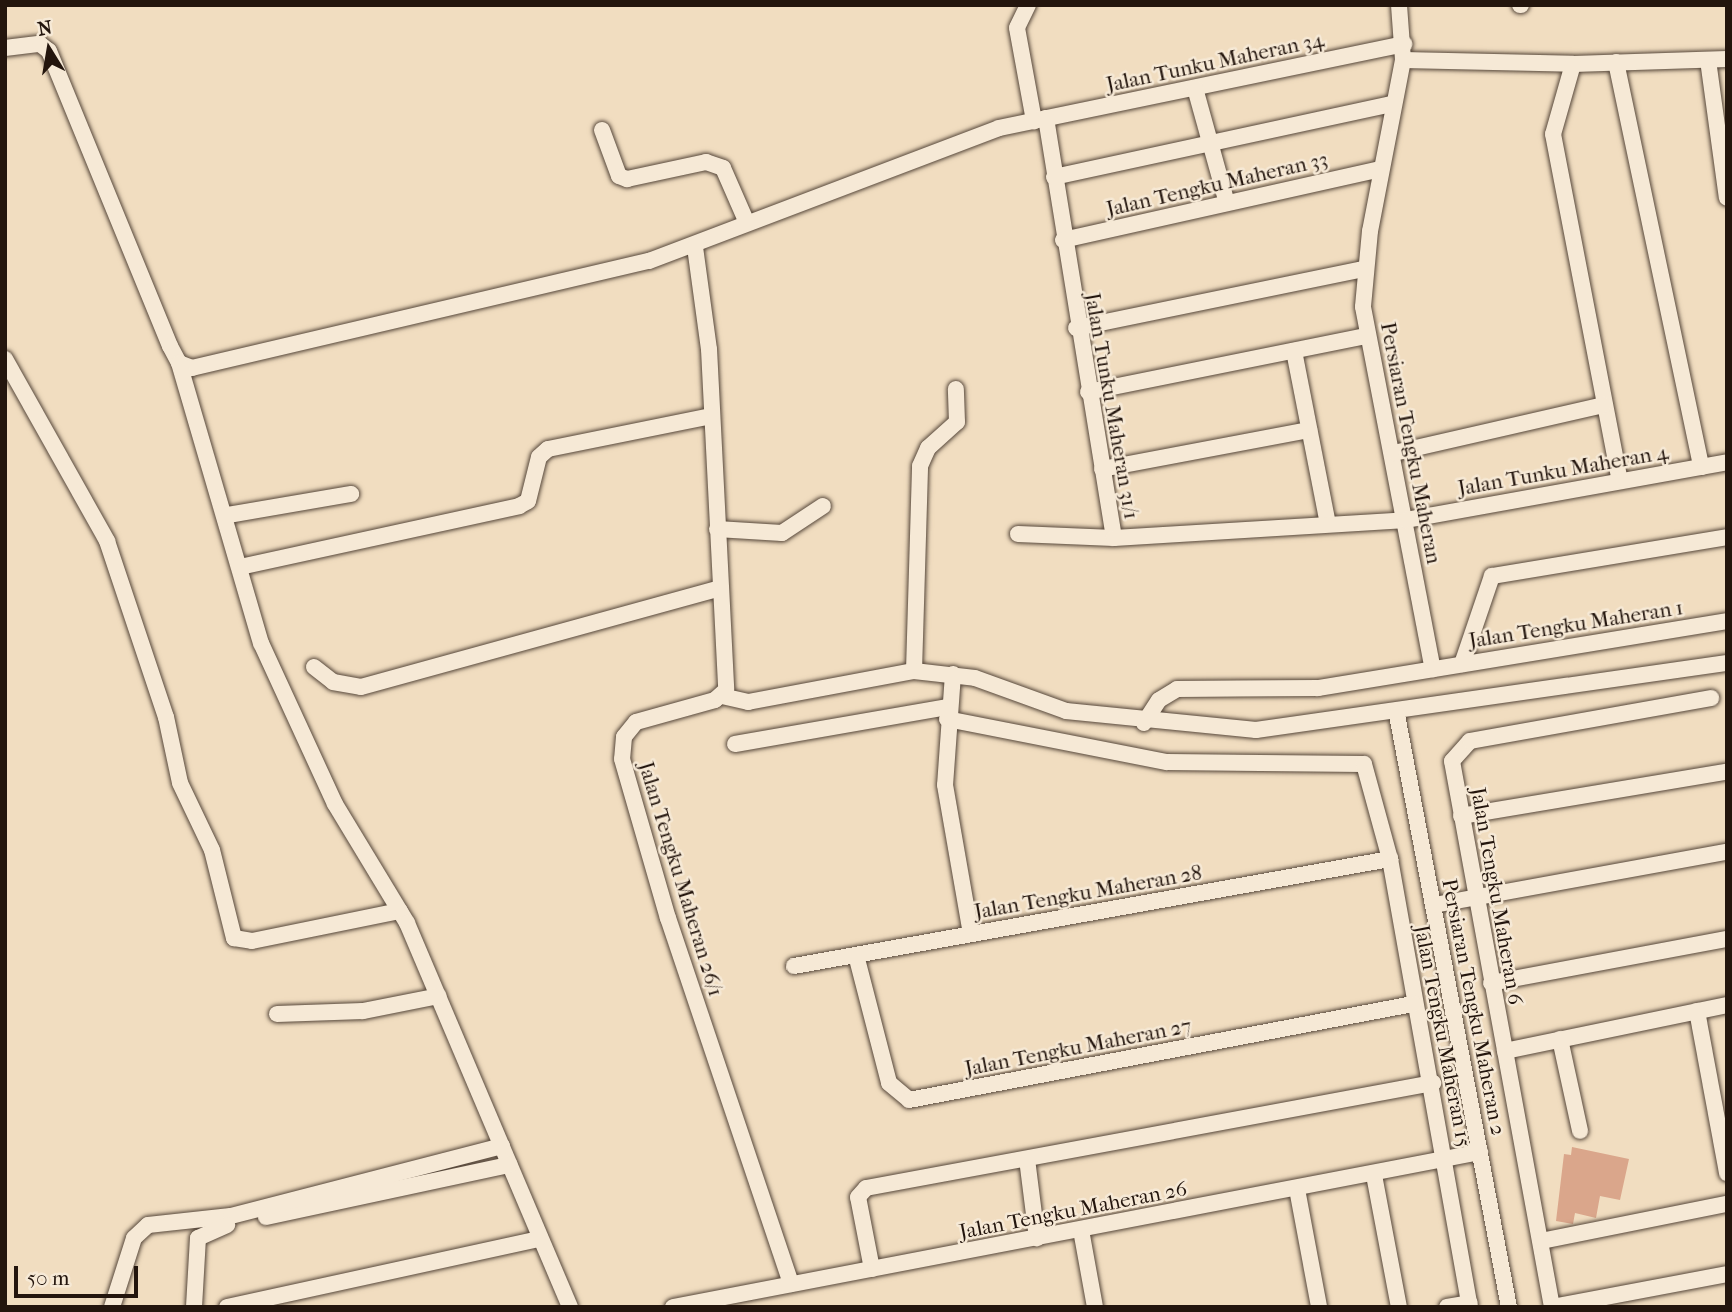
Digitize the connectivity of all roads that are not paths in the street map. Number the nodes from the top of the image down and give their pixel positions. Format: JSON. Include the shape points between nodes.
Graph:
{"nodes":[{"id":1,"x":1028,"y":5,"type":"edge"},
{"id":2,"x":1399,"y":5,"type":"edge"},
{"id":3,"x":5,"y":48,"type":"edge"},
{"id":4,"x":1403,"y":52,"type":"junction"},
{"id":5,"x":1727,"y":59,"type":"edge"},
{"id":6,"x":1708,"y":60,"type":"junction"},
{"id":7,"x":1616,"y":62,"type":"junction"},
{"id":8,"x":1573,"y":64,"type":"junction"},
{"id":9,"x":1195,"y":88,"type":"junction"},
{"id":10,"x":1392,"y":104,"type":"junction"},
{"id":11,"x":1040,"y":119,"type":"junction"},
{"id":12,"x":602,"y":130,"type":"dead end"},
{"id":13,"x":1212,"y":143,"type":"junction"},
{"id":14,"x":1381,"y":169,"type":"junction"},
{"id":15,"x":1054,"y":177,"type":"junction"},
{"id":16,"x":1727,"y":198,"type":"edge"},
{"id":17,"x":1227,"y":203,"type":"junction"},
{"id":18,"x":747,"y":223,"type":"junction"},
{"id":19,"x":1063,"y":240,"type":"junction"},
{"id":20,"x":695,"y":247,"type":"junction"},
{"id":21,"x":1364,"y":269,"type":"junction"},
{"id":22,"x":1076,"y":328,"type":"junction"},
{"id":23,"x":1366,"y":336,"type":"junction"},
{"id":24,"x":1294,"y":351,"type":"junction"},
{"id":25,"x":5,"y":359,"type":"edge"},
{"id":26,"x":179,"y":363,"type":"junction"},
{"id":27,"x":956,"y":389,"type":"dead end"},
{"id":28,"x":1088,"y":392,"type":"junction"},
{"id":29,"x":1604,"y":405,"type":"junction"},
{"id":30,"x":711,"y":416,"type":"junction"},
{"id":31,"x":1309,"y":430,"type":"junction"},
{"id":32,"x":1394,"y":453,"type":"junction"},
{"id":33,"x":1727,"y":462,"type":"edge"},
{"id":34,"x":1701,"y":467,"type":"junction"},
{"id":35,"x":1102,"y":469,"type":"junction"},
{"id":36,"x":1620,"y":481,"type":"junction"},
{"id":37,"x":351,"y":494,"type":"dead end"},
{"id":38,"x":823,"y":506,"type":"dead end"},
{"id":39,"x":228,"y":515,"type":"junction"},
{"id":40,"x":1406,"y":520,"type":"junction"},
{"id":41,"x":1328,"y":524,"type":"junction"},
{"id":42,"x":717,"y":529,"type":"junction"},
{"id":43,"x":1018,"y":534,"type":"dead end"},
{"id":44,"x":1727,"y":537,"type":"edge"},
{"id":45,"x":1114,"y":538,"type":"junction"},
{"id":46,"x":240,"y":567,"type":"junction"},
{"id":47,"x":721,"y":588,"type":"junction"},
{"id":48,"x":1727,"y":621,"type":"edge"},
{"id":49,"x":1727,"y":663,"type":"edge"},
{"id":50,"x":1462,"y":664,"type":"junction"},
{"id":51,"x":314,"y":667,"type":"dead end"},
{"id":52,"x":1433,"y":670,"type":"junction"},
{"id":53,"x":914,"y":671,"type":"junction"},
{"id":54,"x":953,"y":674,"type":"junction"},
{"id":55,"x":722,"y":696,"type":"junction"},
{"id":56,"x":1711,"y":698,"type":"dead end"},
{"id":57,"x":947,"y":713,"type":"junction"},
{"id":58,"x":1397,"y":715,"type":"junction"},
{"id":59,"x":1144,"y":723,"type":"junction"},
{"id":60,"x":735,"y":744,"type":"dead end"},
{"id":61,"x":1725,"y":772,"type":"edge"},
{"id":62,"x":1461,"y":816,"type":"junction"},
{"id":63,"x":1727,"y":852,"type":"edge"},
{"id":64,"x":1390,"y":859,"type":"junction"},
{"id":65,"x":1477,"y":897,"type":"junction"},
{"id":66,"x":1434,"y":905,"type":"junction"},
{"id":67,"x":400,"y":911,"type":"junction"},
{"id":68,"x":971,"y":934,"type":"junction"},
{"id":69,"x":1727,"y":939,"type":"edge"},
{"id":70,"x":856,"y":955,"type":"junction"},
{"id":71,"x":794,"y":966,"type":"dead end"},
{"id":72,"x":1491,"y":983,"type":"junction"},
{"id":73,"x":439,"y":996,"type":"junction"},
{"id":74,"x":1413,"y":1004,"type":"junction"},
{"id":75,"x":1727,"y":1005,"type":"edge"},
{"id":76,"x":1697,"y":1011,"type":"junction"},
{"id":77,"x":277,"y":1014,"type":"dead end"},
{"id":78,"x":1560,"y":1039,"type":"junction"},
{"id":79,"x":1505,"y":1051,"type":"junction"},
{"id":80,"x":1433,"y":1083,"type":"junction"},
{"id":81,"x":1580,"y":1131,"type":"dead end"},
{"id":82,"x":502,"y":1146,"type":"junction"},
{"id":83,"x":1480,"y":1152,"type":"junction"},
{"id":84,"x":1027,"y":1159,"type":"junction"},
{"id":85,"x":1445,"y":1161,"type":"junction"},
{"id":86,"x":509,"y":1165,"type":"junction"},
{"id":87,"x":1727,"y":1173,"type":"edge"},
{"id":88,"x":1374,"y":1175,"type":"junction"},
{"id":89,"x":1297,"y":1189,"type":"junction"},
{"id":90,"x":1727,"y":1204,"type":"edge"},
{"id":91,"x":1081,"y":1230,"type":"junction"},
{"id":92,"x":1037,"y":1238,"type":"junction"},
{"id":93,"x":538,"y":1239,"type":"junction"},
{"id":94,"x":1541,"y":1241,"type":"junction"},
{"id":95,"x":872,"y":1269,"type":"junction"},
{"id":96,"x":1727,"y":1274,"type":"edge"},
{"id":97,"x":792,"y":1284,"type":"junction"},
{"id":98,"x":1470,"y":1305,"type":"edge"},
{"id":99,"x":1091,"y":1306,"type":"edge"},
{"id":100,"x":112,"y":1307,"type":"edge"},
{"id":101,"x":194,"y":1307,"type":"edge"},
{"id":102,"x":227,"y":1307,"type":"edge"},
{"id":103,"x":570,"y":1307,"type":"edge"},
{"id":104,"x":673,"y":1307,"type":"edge"},
{"id":105,"x":1319,"y":1307,"type":"edge"},
{"id":106,"x":1399,"y":1307,"type":"edge"},
{"id":107,"x":1447,"y":1307,"type":"edge"},
{"id":108,"x":1509,"y":1307,"type":"edge"},
{"id":109,"x":1552,"y":1307,"type":"edge"}],
"edges":[{"from":1,"to":11,"type":"street","name":"Jalan Tunku Maheran 31/1","via":[[1017,28]]},
{"from":2,"to":4,"type":"street"},
{"from":3,"to":26,"type":"street","via":[[40,44],[49,51]]},
{"from":4,"to":8,"type":"street","name":"Jalan Tunku Maheran 34"},
{"from":4,"to":9,"type":"street","name":"Jalan Tunku Maheran 34"},
{"from":4,"to":10,"type":"street","name":"Persiaran Tengku Maheran"},
{"from":5,"to":6,"type":"street","name":"Jalan Tunku Maheran 34"},
{"from":6,"to":7,"type":"street","name":"Jalan Tunku Maheran 34"},
{"from":6,"to":16,"type":"street"},
{"from":7,"to":8,"type":"street","name":"Jalan Tunku Maheran 34"},
{"from":7,"to":34,"type":"street"},
{"from":8,"to":29,"type":"street","via":[[1553,134]]},
{"from":9,"to":11,"type":"street","name":"Jalan Tunku Maheran 34"},
{"from":9,"to":13,"type":"street"},
{"from":10,"to":13,"type":"street"},
{"from":10,"to":14,"type":"street","name":"Persiaran Tengku Maheran"},
{"from":11,"to":15,"type":"street","name":"Jalan Tunku Maheran 31/1"},
{"from":11,"to":18,"type":"street","name":"Jalan Tunku Maheran 34","via":[[871,173]]},
{"from":12,"to":18,"type":"street","via":[[619,176],[627,179],[706,162],[723,168]]},
{"from":13,"to":15,"type":"street"},
{"from":13,"to":17,"type":"street"},
{"from":14,"to":17,"type":"street","name":"Jalan Tengku Maheran 33"},
{"from":14,"to":21,"type":"street","name":"Persiaran Tengku Maheran"},
{"from":15,"to":19,"type":"street","name":"Jalan Tunku Maheran 31/1"},
{"from":17,"to":19,"type":"street","name":"Jalan Tengku Maheran 33"},
{"from":18,"to":20,"type":"street","name":"Jalan Tunku Maheran 34"},
{"from":19,"to":22,"type":"street","name":"Jalan Tunku Maheran 31/1"},
{"from":20,"to":26,"type":"street","name":"Jalan Tunku Maheran 34","via":[[330,339],[200,367]]},
{"from":20,"to":30,"type":"street"},
{"from":21,"to":22,"type":"street"},
{"from":21,"to":23,"type":"street","name":"Persiaran Tengku Maheran"},
{"from":22,"to":28,"type":"street","name":"Jalan Tunku Maheran 31/1"},
{"from":23,"to":24,"type":"street"},
{"from":23,"to":32,"type":"street","name":"Persiaran Tengku Maheran"},
{"from":24,"to":28,"type":"street"},
{"from":24,"to":31,"type":"street"},
{"from":25,"to":67,"type":"street","via":[[107,541],[166,717],[180,783],[212,850],[234,938],[252,941]]},
{"from":26,"to":39,"type":"street"},
{"from":27,"to":53,"type":"street","via":[[957,422],[928,448],[920,466]]},
{"from":28,"to":35,"type":"street","name":"Jalan Tunku Maheran 31/1"},
{"from":29,"to":32,"type":"street"},
{"from":29,"to":36,"type":"street"},
{"from":30,"to":42,"type":"street"},
{"from":30,"to":46,"type":"street","via":[[548,449],[539,457],[527,501],[519,506]]},
{"from":31,"to":35,"type":"street"},
{"from":31,"to":41,"type":"street"},
{"from":32,"to":40,"type":"street","name":"Persiaran Tengku Maheran"},
{"from":33,"to":34,"type":"street","name":"Jalan Tunku Maheran 4"},
{"from":34,"to":36,"type":"street","name":"Jalan Tunku Maheran 4"},
{"from":35,"to":45,"type":"street","name":"Jalan Tunku Maheran 31/1"},
{"from":36,"to":40,"type":"street","name":"Jalan Tunku Maheran 4"},
{"from":37,"to":39,"type":"street"},
{"from":38,"to":42,"type":"street","via":[[782,533]]},
{"from":39,"to":46,"type":"street"},
{"from":40,"to":41,"type":"street","name":"Jalan Tunku Maheran 31/1"},
{"from":40,"to":52,"type":"street","name":"Persiaran Tengku Maheran"},
{"from":41,"to":45,"type":"street","name":"Jalan Tunku Maheran 31/1"},
{"from":42,"to":47,"type":"street"},
{"from":43,"to":45,"type":"street"},
{"from":44,"to":50,"type":"street","via":[[1492,576]]},
{"from":46,"to":67,"type":"street","via":[[254,622],[335,804]]},
{"from":47,"to":51,"type":"street","via":[[385,682],[346,687]]},
{"from":47,"to":55,"type":"street","via":[[727,679]]},
{"from":48,"to":50,"type":"street","name":"Jalan Tengku Maheran 1"},
{"from":49,"to":58,"type":"street"},
{"from":50,"to":52,"type":"street","name":"Jalan Tengku Maheran 1"},
{"from":52,"to":59,"type":"street","name":"Jalan Tengku Maheran 1","via":[[1281,691],[1177,689],[1158,700]]},
{"from":53,"to":54,"type":"street"},
{"from":53,"to":55,"type":"street","via":[[748,702]]},
{"from":54,"to":57,"type":"street"},
{"from":54,"to":59,"type":"street","via":[[1066,711]]},
{"from":55,"to":97,"type":"street","name":"Jalan Tengku Maheran 26/1","via":[[636,722],[624,737],[622,760],[667,918]]},
{"from":56,"to":62,"type":"street","name":"Jalan Tengku Maheran 6","via":[[1461,745],[1452,761]]},
{"from":57,"to":60,"type":"street"},
{"from":57,"to":64,"type":"street","name":"Jalan Tengku Maheran 15","via":[[1167,762],[1356,761],[1371,773]]},
{"from":57,"to":68,"type":"street","via":[[945,785]]},
{"from":58,"to":59,"type":"street","via":[[1256,730]]},
{"from":58,"to":66,"type":"street","name":"Persiaran Tengku Maheran 2"},
{"from":61,"to":62,"type":"street"},
{"from":62,"to":65,"type":"street","name":"Jalan Tengku Maheran 6"},
{"from":63,"to":65,"type":"street"},
{"from":64,"to":68,"type":"street","name":"Jalan Tengku Maheran 28"},
{"from":64,"to":74,"type":"street","name":"Jalan Tengku Maheran 15"},
{"from":65,"to":66,"type":"street"},
{"from":65,"to":72,"type":"street","name":"Jalan Tengku Maheran 6"},
{"from":66,"to":83,"type":"street","name":"Persiaran Tengku Maheran 2"},
{"from":67,"to":73,"type":"street"},
{"from":68,"to":70,"type":"street","name":"Jalan Tengku Maheran 28"},
{"from":69,"to":72,"type":"street"},
{"from":70,"to":71,"type":"street","name":"Jalan Tengku Maheran 28"},
{"from":70,"to":74,"type":"street","name":"Jalan Tengku Maheran 27","via":[[890,1083],[909,1100]]},
{"from":72,"to":79,"type":"street","name":"Jalan Tengku Maheran 6"},
{"from":73,"to":77,"type":"street","via":[[363,1011]]},
{"from":73,"to":82,"type":"street"},
{"from":74,"to":80,"type":"street","name":"Jalan Tengku Maheran 15"},
{"from":75,"to":76,"type":"street"},
{"from":76,"to":78,"type":"street"},
{"from":76,"to":87,"type":"street"},
{"from":78,"to":79,"type":"street"},
{"from":78,"to":81,"type":"street"},
{"from":79,"to":94,"type":"street","name":"Jalan Tengku Maheran 6"},
{"from":80,"to":84,"type":"street"},
{"from":80,"to":85,"type":"street","name":"Jalan Tengku Maheran 15"},
{"from":82,"to":86,"type":"street"},
{"from":82,"to":100,"type":"street","via":[[231,1216],[148,1225],[134,1238]]},
{"from":83,"to":85,"type":"street","name":"Jalan Tengku Maheran 26"},
{"from":83,"to":108,"type":"street","name":"Persiaran Tengku Maheran 2"},
{"from":84,"to":92,"type":"street"},
{"from":84,"to":95,"type":"street","via":[[860,1191]]},
{"from":85,"to":88,"type":"street","name":"Jalan Tengku Maheran 26"},
{"from":85,"to":98,"type":"street","name":"Jalan Tengku Maheran 15"},
{"from":86,"to":93,"type":"street"},
{"from":86,"to":101,"type":"street","via":[[211,1229],[197,1244]]},
{"from":88,"to":89,"type":"street","name":"Jalan Tengku Maheran 26"},
{"from":88,"to":106,"type":"street"},
{"from":89,"to":91,"type":"street","name":"Jalan Tengku Maheran 26"},
{"from":89,"to":105,"type":"street"},
{"from":90,"to":94,"type":"street"},
{"from":91,"to":92,"type":"street","name":"Jalan Tengku Maheran 26"},
{"from":91,"to":99,"type":"street"},
{"from":92,"to":95,"type":"street","name":"Jalan Tengku Maheran 26"},
{"from":93,"to":102,"type":"street"},
{"from":93,"to":103,"type":"street"},
{"from":94,"to":109,"type":"street","name":"Jalan Tengku Maheran 6"},
{"from":95,"to":97,"type":"street","name":"Jalan Tengku Maheran 26"},
{"from":96,"to":109,"type":"street"},
{"from":97,"to":104,"type":"street","name":"Jalan Tengku Maheran 26"},
{"from":98,"to":107,"type":"street"}]}
